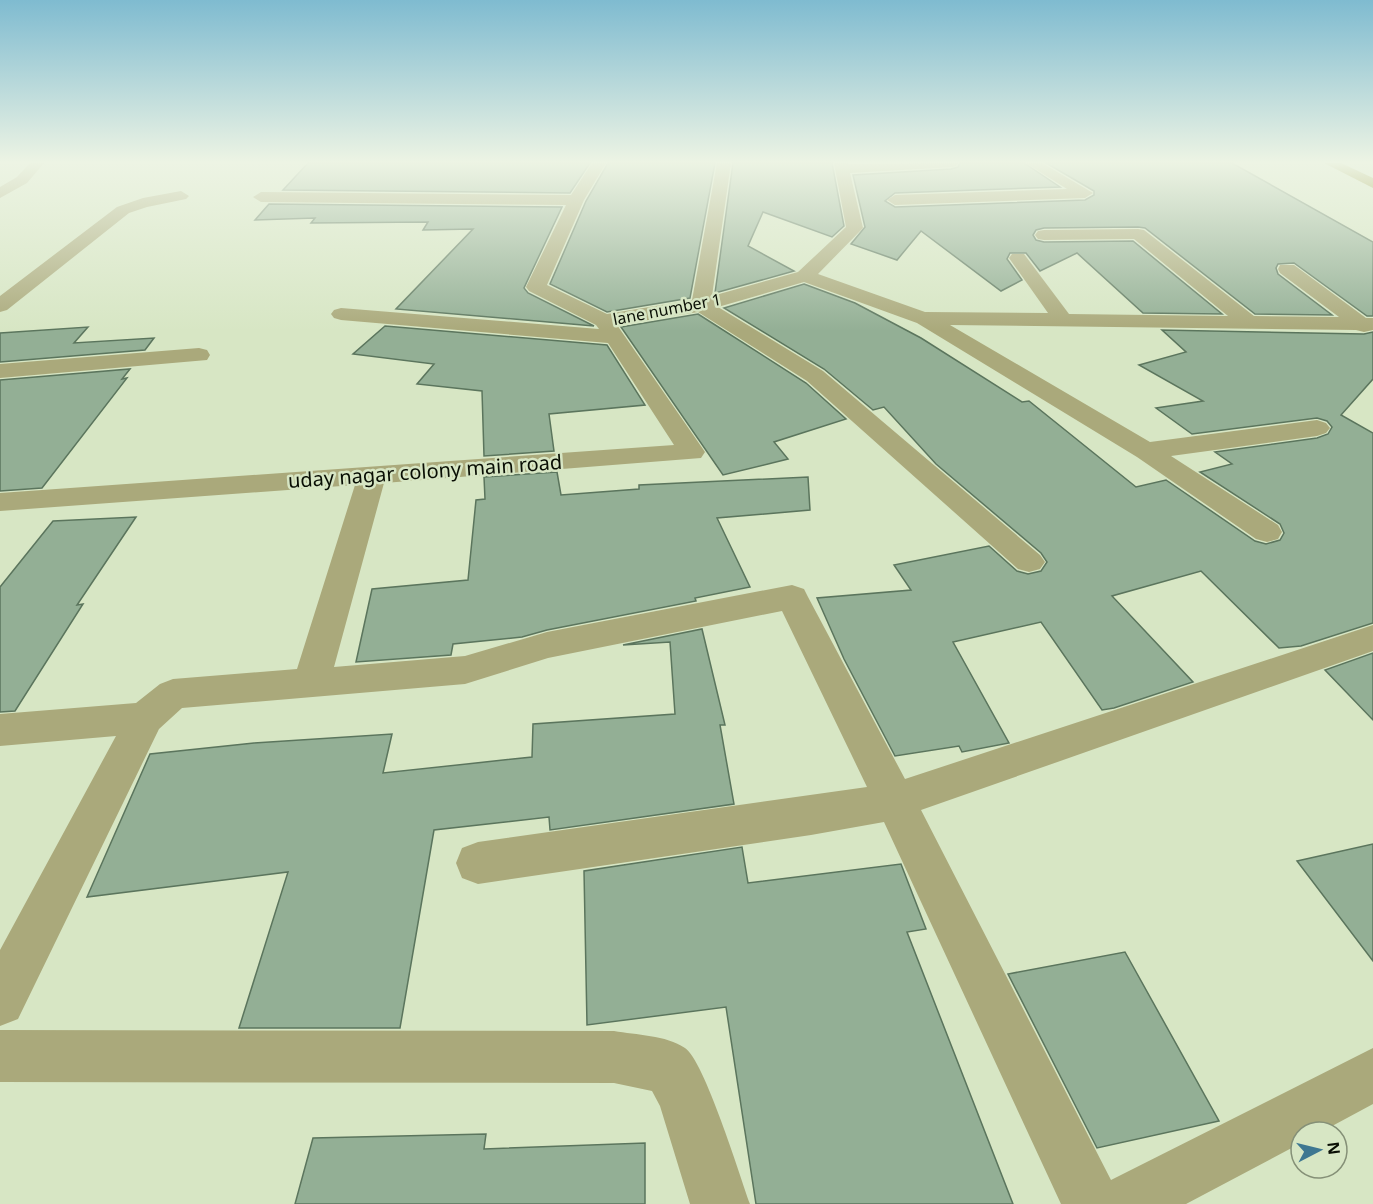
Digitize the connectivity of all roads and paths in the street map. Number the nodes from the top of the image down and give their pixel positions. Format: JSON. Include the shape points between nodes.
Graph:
{"nodes":[{"id":1,"x":111,"y":219,"type":"edge"},
{"id":2,"x":567,"y":219,"type":"edge"},
{"id":3,"x":715,"y":219,"type":"edge"},
{"id":4,"x":853,"y":219,"type":"edge"},
{"id":5,"x":1044,"y":235,"type":"dead end"},
{"id":6,"x":1018,"y":258,"type":"dead end"},
{"id":7,"x":1287,"y":269,"type":"dead end"},
{"id":8,"x":805,"y":276,"type":"junction"},
{"id":9,"x":701,"y":305,"type":"junction"},
{"id":10,"x":0,"y":306,"type":"edge"},
{"id":11,"x":341,"y":314,"type":"dead end"},
{"id":12,"x":923,"y":318,"type":"junction"},
{"id":13,"x":1062,"y":320,"type":"junction"},
{"id":14,"x":1248,"y":322,"type":"junction"},
{"id":15,"x":1369,"y":327,"type":"edge"},
{"id":16,"x":608,"y":329,"type":"junction"},
{"id":17,"x":199,"y":354,"type":"dead end"},
{"id":18,"x":0,"y":371,"type":"edge"},
{"id":19,"x":1317,"y":428,"type":"dead end"},
{"id":20,"x":1146,"y":451,"type":"junction"},
{"id":21,"x":372,"y":475,"type":"junction"},
{"id":22,"x":0,"y":502,"type":"edge"},
{"id":23,"x":1267,"y":532,"type":"dead end"},
{"id":24,"x":1029,"y":562,"type":"dead end"},
{"id":25,"x":1373,"y":638,"type":"edge"},
{"id":26,"x":311,"y":683,"type":"junction"},
{"id":27,"x":145,"y":718,"type":"junction"},
{"id":28,"x":0,"y":730,"type":"edge"},
{"id":29,"x":895,"y":801,"type":"junction"},
{"id":30,"x":478,"y":863,"type":"dead end"},
{"id":31,"x":0,"y":1001,"type":"edge"},
{"id":32,"x":0,"y":1056,"type":"edge"},
{"id":33,"x":1373,"y":1075,"type":"edge"},
{"id":34,"x":720,"y":1204,"type":"edge"},
{"id":35,"x":1092,"y":1204,"type":"edge"},
{"id":36,"x":1126,"y":1204,"type":"edge"}],
"edges":[{"from":1,"to":10,"type":"street"},
{"from":2,"to":16,"type":"street","name":"lane number 1","via":[[536,287]]},
{"from":3,"to":9,"type":"street"},
{"from":4,"to":8,"type":"street","name":"lane number 1","via":[[855,228]]},
{"from":5,"to":14,"type":"street","via":[[1138,234]]},
{"from":6,"to":13,"type":"street"},
{"from":7,"to":15,"type":"street"},
{"from":8,"to":9,"type":"street","name":"lane number 1"},
{"from":8,"to":12,"type":"street"},
{"from":9,"to":16,"type":"street","name":"lane number 1"},
{"from":9,"to":24,"type":"street","via":[[815,376]]},
{"from":11,"to":16,"type":"street"},
{"from":12,"to":13,"type":"street"},
{"from":12,"to":20,"type":"street"},
{"from":13,"to":14,"type":"street"},
{"from":14,"to":15,"type":"street"},
{"from":16,"to":21,"type":"street","name":"uday nagar colony main road","via":[[692,452]]},
{"from":17,"to":18,"type":"street"},
{"from":19,"to":20,"type":"street"},
{"from":20,"to":23,"type":"street"},
{"from":21,"to":22,"type":"street","name":"uday nagar colony main road"},
{"from":21,"to":26,"type":"street"},
{"from":25,"to":29,"type":"street"},
{"from":26,"to":27,"type":"street","via":[[173,694]]},
{"from":26,"to":29,"type":"street","via":[[465,669],[547,645],[792,597]]},
{"from":27,"to":28,"type":"street"},
{"from":27,"to":31,"type":"street"},
{"from":29,"to":30,"type":"street"},
{"from":29,"to":35,"type":"street"},
{"from":32,"to":34,"type":"street","via":[[614,1058],[668,1067],[684,1095]]},
{"from":33,"to":36,"type":"street"}]}
